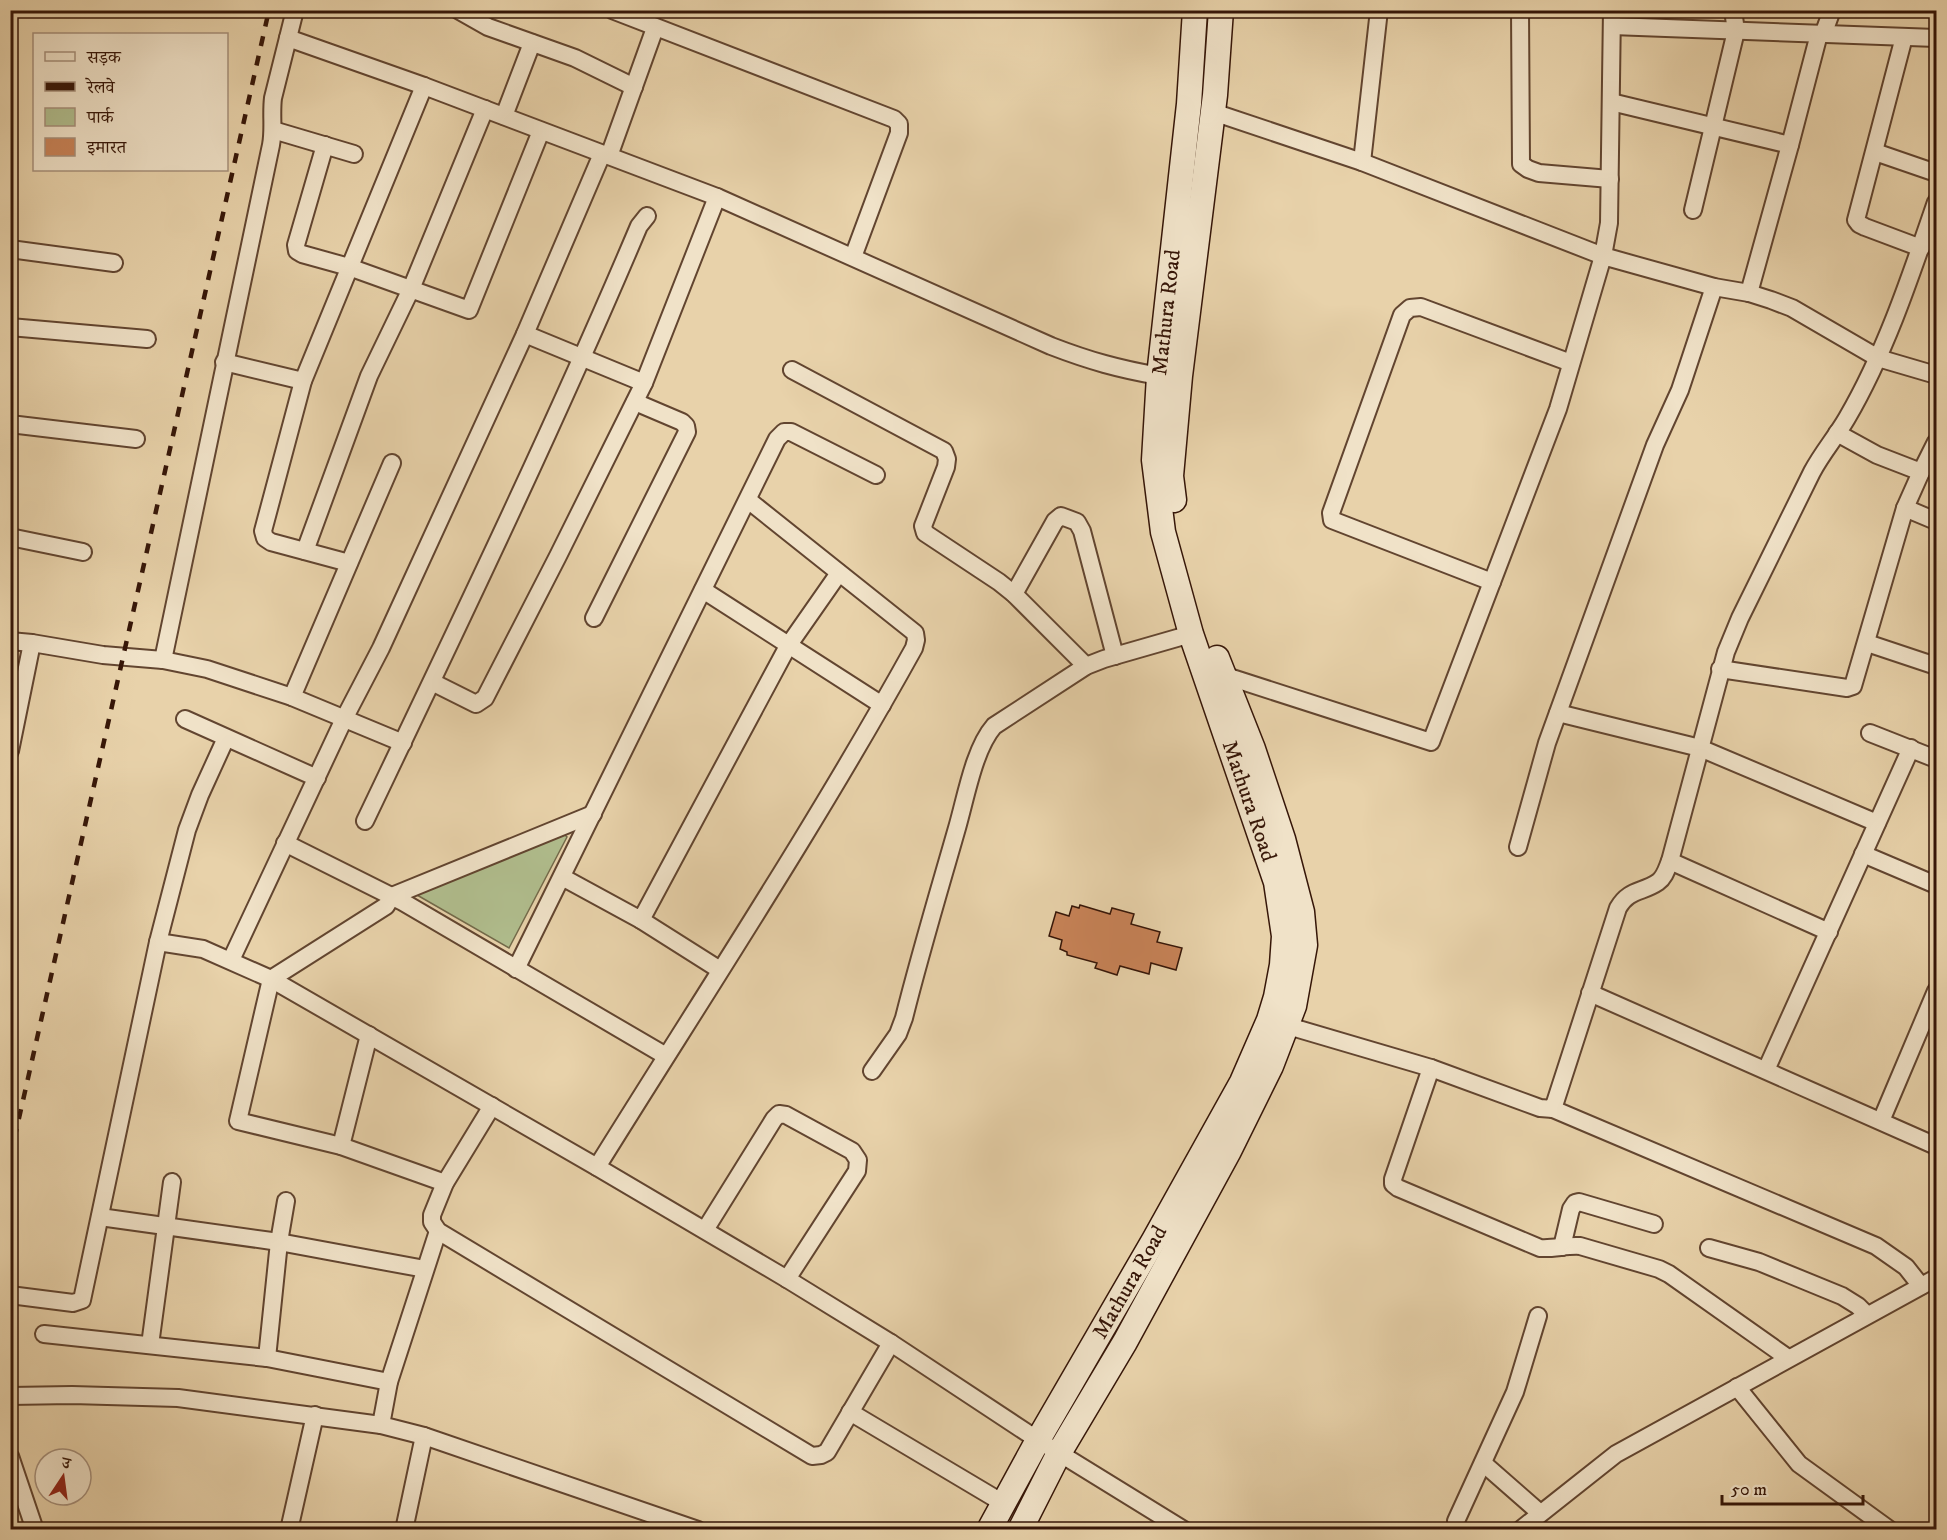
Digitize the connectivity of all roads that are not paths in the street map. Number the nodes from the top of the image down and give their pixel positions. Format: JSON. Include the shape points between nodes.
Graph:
{"nodes":[{"id":1,"x":295,"y":10,"type":"edge"},
{"id":2,"x":458,"y":10,"type":"edge"},
{"id":3,"x":1195,"y":10,"type":"edge"},
{"id":4,"x":1221,"y":10,"type":"edge"},
{"id":5,"x":1379,"y":10,"type":"edge"},
{"id":6,"x":1520,"y":10,"type":"edge"},
{"id":7,"x":1733,"y":10,"type":"edge"},
{"id":8,"x":1832,"y":10,"type":"edge"},
{"id":9,"x":620,"y":12,"type":"edge"},
{"id":10,"x":1612,"y":18,"type":"edge"},
{"id":11,"x":655,"y":28,"type":"junction"},
{"id":12,"x":1736,"y":31,"type":"junction"},
{"id":13,"x":1819,"y":34,"type":"junction"},
{"id":14,"x":1904,"y":37,"type":"junction"},
{"id":15,"x":288,"y":38,"type":"junction"},
{"id":16,"x":1936,"y":38,"type":"edge"},
{"id":17,"x":532,"y":43,"type":"junction"},
{"id":18,"x":424,"y":86,"type":"junction"},
{"id":19,"x":634,"y":87,"type":"junction"},
{"id":20,"x":1611,"y":102,"type":"junction"},
{"id":21,"x":485,"y":109,"type":"junction"},
{"id":22,"x":1213,"y":112,"type":"junction"},
{"id":23,"x":504,"y":116,"type":"junction"},
{"id":24,"x":1714,"y":127,"type":"junction"},
{"id":25,"x":273,"y":130,"type":"junction"},
{"id":26,"x":542,"y":131,"type":"junction"},
{"id":27,"x":325,"y":145,"type":"junction"},
{"id":28,"x":1790,"y":146,"type":"junction"},
{"id":29,"x":1875,"y":152,"type":"junction"},
{"id":30,"x":354,"y":154,"type":"dead end"},
{"id":31,"x":606,"y":155,"type":"junction"},
{"id":32,"x":1362,"y":162,"type":"junction"},
{"id":33,"x":1936,"y":172,"type":"edge"},
{"id":34,"x":1610,"y":179,"type":"junction"},
{"id":35,"x":717,"y":197,"type":"junction"},
{"id":36,"x":1936,"y":202,"type":"edge"},
{"id":37,"x":1693,"y":210,"type":"dead end"},
{"id":38,"x":647,"y":216,"type":"dead end"},
{"id":39,"x":1921,"y":248,"type":"junction"},
{"id":40,"x":10,"y":249,"type":"edge"},
{"id":41,"x":1603,"y":256,"type":"junction"},
{"id":42,"x":853,"y":257,"type":"junction"},
{"id":43,"x":114,"y":263,"type":"dead end"},
{"id":44,"x":349,"y":267,"type":"junction"},
{"id":45,"x":1714,"y":287,"type":"junction"},
{"id":46,"x":411,"y":289,"type":"junction"},
{"id":47,"x":1749,"y":293,"type":"junction"},
{"id":48,"x":10,"y":327,"type":"edge"},
{"id":49,"x":525,"y":334,"type":"junction"},
{"id":50,"x":147,"y":339,"type":"dead end"},
{"id":51,"x":583,"y":358,"type":"junction"},
{"id":52,"x":1878,"y":358,"type":"junction"},
{"id":53,"x":224,"y":362,"type":"junction"},
{"id":54,"x":1571,"y":363,"type":"junction"},
{"id":55,"x":792,"y":370,"type":"dead end"},
{"id":56,"x":1936,"y":375,"type":"edge"},
{"id":57,"x":1159,"y":376,"type":"junction"},
{"id":58,"x":303,"y":381,"type":"junction"},
{"id":59,"x":644,"y":383,"type":"junction"},
{"id":60,"x":634,"y":402,"type":"junction"},
{"id":61,"x":10,"y":424,"type":"edge"},
{"id":62,"x":1837,"y":433,"type":"junction"},
{"id":63,"x":136,"y":438,"type":"dead end"},
{"id":64,"x":1936,"y":445,"type":"edge"},
{"id":65,"x":392,"y":463,"type":"dead end"},
{"id":66,"x":1921,"y":472,"type":"junction"},
{"id":67,"x":876,"y":475,"type":"dead end"},
{"id":68,"x":748,"y":500,"type":"junction"},
{"id":69,"x":1905,"y":508,"type":"junction"},
{"id":70,"x":1936,"y":521,"type":"edge"},
{"id":71,"x":10,"y":537,"type":"edge"},
{"id":72,"x":305,"y":551,"type":"junction"},
{"id":73,"x":83,"y":552,"type":"dead end"},
{"id":74,"x":349,"y":563,"type":"junction"},
{"id":75,"x":839,"y":573,"type":"junction"},
{"id":76,"x":1492,"y":582,"type":"junction"},
{"id":77,"x":704,"y":590,"type":"junction"},
{"id":78,"x":1014,"y":594,"type":"junction"},
{"id":79,"x":594,"y":618,"type":"dead end"},
{"id":80,"x":1191,"y":634,"type":"junction"},
{"id":81,"x":10,"y":641,"type":"edge"},
{"id":82,"x":32,"y":643,"type":"junction"},
{"id":83,"x":1867,"y":643,"type":"junction"},
{"id":84,"x":789,"y":646,"type":"junction"},
{"id":85,"x":1116,"y":656,"type":"junction"},
{"id":86,"x":163,"y":660,"type":"junction"},
{"id":87,"x":1086,"y":666,"type":"junction"},
{"id":88,"x":1936,"y":666,"type":"edge"},
{"id":89,"x":1720,"y":669,"type":"junction"},
{"id":90,"x":1223,"y":675,"type":"junction"},
{"id":91,"x":432,"y":682,"type":"junction"},
{"id":92,"x":292,"y":698,"type":"junction"},
{"id":93,"x":882,"y":705,"type":"junction"},
{"id":94,"x":1558,"y":713,"type":"junction"},
{"id":95,"x":344,"y":718,"type":"junction"},
{"id":96,"x":185,"y":719,"type":"dead end"},
{"id":97,"x":1870,"y":733,"type":"dead end"},
{"id":98,"x":226,"y":738,"type":"junction"},
{"id":99,"x":403,"y":743,"type":"junction"},
{"id":100,"x":11,"y":744,"type":"edge"},
{"id":101,"x":1700,"y":748,"type":"junction"},
{"id":102,"x":1911,"y":748,"type":"junction"},
{"id":103,"x":1936,"y":759,"type":"edge"},
{"id":104,"x":317,"y":778,"type":"junction"},
{"id":105,"x":593,"y":814,"type":"junction"},
{"id":106,"x":365,"y":821,"type":"dead end"},
{"id":107,"x":1877,"y":823,"type":"junction"},
{"id":108,"x":285,"y":843,"type":"junction"},
{"id":109,"x":1518,"y":847,"type":"dead end"},
{"id":110,"x":1863,"y":854,"type":"junction"},
{"id":111,"x":1670,"y":861,"type":"junction"},
{"id":112,"x":562,"y":877,"type":"junction"},
{"id":113,"x":1936,"y":885,"type":"edge"},
{"id":114,"x":392,"y":896,"type":"junction"},
{"id":115,"x":641,"y":920,"type":"junction"},
{"id":116,"x":1829,"y":932,"type":"junction"},
{"id":117,"x":158,"y":942,"type":"junction"},
{"id":118,"x":231,"y":960,"type":"junction"},
{"id":119,"x":516,"y":969,"type":"junction"},
{"id":120,"x":720,"y":970,"type":"junction"},
{"id":121,"x":271,"y":979,"type":"junction"},
{"id":122,"x":1936,"y":991,"type":"edge"},
{"id":123,"x":1590,"y":993,"type":"junction"},
{"id":124,"x":1278,"y":1023,"type":"junction"},
{"id":125,"x":369,"y":1035,"type":"junction"},
{"id":126,"x":666,"y":1056,"type":"junction"},
{"id":127,"x":1431,"y":1068,"type":"junction"},
{"id":128,"x":1766,"y":1070,"type":"junction"},
{"id":129,"x":872,"y":1071,"type":"dead end"},
{"id":130,"x":492,"y":1106,"type":"junction"},
{"id":131,"x":1553,"y":1109,"type":"junction"},
{"id":132,"x":1881,"y":1121,"type":"junction"},
{"id":133,"x":341,"y":1146,"type":"junction"},
{"id":134,"x":1936,"y":1146,"type":"edge"},
{"id":135,"x":597,"y":1167,"type":"junction"},
{"id":136,"x":172,"y":1182,"type":"dead end"},
{"id":137,"x":445,"y":1183,"type":"junction"},
{"id":138,"x":286,"y":1201,"type":"dead end"},
{"id":139,"x":100,"y":1217,"type":"junction"},
{"id":140,"x":1654,"y":1224,"type":"dead end"},
{"id":141,"x":165,"y":1226,"type":"junction"},
{"id":142,"x":705,"y":1230,"type":"junction"},
{"id":143,"x":438,"y":1231,"type":"junction"},
{"id":144,"x":279,"y":1242,"type":"junction"},
{"id":145,"x":1562,"y":1247,"type":"junction"},
{"id":146,"x":1709,"y":1248,"type":"dead end"},
{"id":147,"x":425,"y":1269,"type":"junction"},
{"id":148,"x":1936,"y":1278,"type":"edge"},
{"id":149,"x":787,"y":1279,"type":"junction"},
{"id":150,"x":1921,"y":1286,"type":"junction"},
{"id":151,"x":10,"y":1295,"type":"edge"},
{"id":152,"x":1867,"y":1315,"type":"junction"},
{"id":153,"x":1538,"y":1316,"type":"dead end"},
{"id":154,"x":44,"y":1334,"type":"dead end"},
{"id":155,"x":891,"y":1343,"type":"junction"},
{"id":156,"x":150,"y":1344,"type":"junction"},
{"id":157,"x":267,"y":1358,"type":"junction"},
{"id":158,"x":1788,"y":1358,"type":"junction"},
{"id":159,"x":389,"y":1382,"type":"junction"},
{"id":160,"x":1737,"y":1387,"type":"junction"},
{"id":161,"x":10,"y":1396,"type":"edge"},
{"id":162,"x":850,"y":1412,"type":"junction"},
{"id":163,"x":315,"y":1415,"type":"junction"},
{"id":164,"x":381,"y":1425,"type":"junction"},
{"id":165,"x":424,"y":1436,"type":"junction"},
{"id":166,"x":1038,"y":1440,"type":"junction"},
{"id":167,"x":1059,"y":1453,"type":"junction"},
{"id":168,"x":10,"y":1456,"type":"edge"},
{"id":169,"x":1483,"y":1463,"type":"junction"},
{"id":170,"x":1003,"y":1503,"type":"junction"},
{"id":171,"x":1540,"y":1513,"type":"junction"},
{"id":172,"x":1456,"y":1521,"type":"dead end"},
{"id":173,"x":35,"y":1530,"type":"edge"},
{"id":174,"x":289,"y":1530,"type":"edge"},
{"id":175,"x":404,"y":1530,"type":"edge"},
{"id":176,"x":698,"y":1530,"type":"edge"},
{"id":177,"x":989,"y":1530,"type":"edge"},
{"id":178,"x":1020,"y":1530,"type":"edge"},
{"id":179,"x":1184,"y":1530,"type":"edge"},
{"id":180,"x":1520,"y":1530,"type":"edge"},
{"id":181,"x":1890,"y":1530,"type":"edge"}],
"edges":[{"from":1,"to":15,"type":"street"},
{"from":2,"to":17,"type":"street"},
{"from":3,"to":57,"type":"main road","name":"Mathura Road","via":[[1190,104]]},
{"from":4,"to":22,"type":"main road","name":"Mathura Road"},
{"from":5,"to":32,"type":"street"},
{"from":6,"to":34,"type":"street","via":[[1521,164],[1539,173]]},
{"from":7,"to":12,"type":"street"},
{"from":8,"to":13,"type":"street","via":[[1824,32]]},
{"from":9,"to":11,"type":"street"},
{"from":10,"to":12,"type":"street"},
{"from":10,"to":20,"type":"street"},
{"from":11,"to":19,"type":"street"},
{"from":11,"to":42,"type":"street","via":[[898,124]]},
{"from":12,"to":13,"type":"street"},
{"from":12,"to":24,"type":"street"},
{"from":13,"to":14,"type":"street"},
{"from":13,"to":28,"type":"street"},
{"from":14,"to":16,"type":"street"},
{"from":14,"to":29,"type":"street"},
{"from":15,"to":18,"type":"street"},
{"from":15,"to":25,"type":"street","via":[[271,109]]},
{"from":17,"to":19,"type":"street"},
{"from":17,"to":23,"type":"street"},
{"from":18,"to":21,"type":"street"},
{"from":18,"to":44,"type":"street"},
{"from":19,"to":31,"type":"street"},
{"from":20,"to":24,"type":"street"},
{"from":20,"to":34,"type":"street"},
{"from":21,"to":23,"type":"street"},
{"from":21,"to":46,"type":"street"},
{"from":22,"to":32,"type":"street"},
{"from":22,"to":90,"type":"main road","name":"Mathura Road","via":[[1171,476],[1177,528],[1190,583]]},
{"from":23,"to":26,"type":"street"},
{"from":24,"to":28,"type":"street"},
{"from":24,"to":37,"type":"street"},
{"from":25,"to":27,"type":"street"},
{"from":25,"to":53,"type":"street"},
{"from":26,"to":31,"type":"street"},
{"from":26,"to":46,"type":"street","via":[[469,310]]},
{"from":27,"to":30,"type":"street"},
{"from":27,"to":44,"type":"street","via":[[297,251]]},
{"from":28,"to":47,"type":"street"},
{"from":29,"to":33,"type":"street"},
{"from":29,"to":39,"type":"street","via":[[1856,220],[1864,227]]},
{"from":31,"to":35,"type":"street"},
{"from":31,"to":49,"type":"street"},
{"from":32,"to":41,"type":"street"},
{"from":34,"to":41,"type":"street"},
{"from":35,"to":42,"type":"street"},
{"from":35,"to":59,"type":"street"},
{"from":36,"to":39,"type":"street"},
{"from":38,"to":51,"type":"street","via":[[639,226]]},
{"from":39,"to":52,"type":"street"},
{"from":40,"to":43,"type":"street"},
{"from":41,"to":45,"type":"street"},
{"from":41,"to":54,"type":"street"},
{"from":42,"to":57,"type":"street","via":[[1089,361]]},
{"from":44,"to":46,"type":"street"},
{"from":44,"to":58,"type":"street"},
{"from":45,"to":47,"type":"street"},
{"from":45,"to":94,"type":"street","via":[[1680,390],[1655,446]]},
{"from":46,"to":72,"type":"street","via":[[369,376]]},
{"from":47,"to":52,"type":"street","via":[[1792,308]]},
{"from":48,"to":50,"type":"street"},
{"from":49,"to":51,"type":"street"},
{"from":49,"to":95,"type":"street","via":[[381,648]]},
{"from":51,"to":59,"type":"street"},
{"from":51,"to":91,"type":"street"},
{"from":52,"to":56,"type":"street"},
{"from":52,"to":62,"type":"street"},
{"from":53,"to":58,"type":"street"},
{"from":53,"to":86,"type":"street"},
{"from":54,"to":76,"type":"street","via":[[1558,409]]},
{"from":54,"to":76,"type":"street","via":[[1421,307],[1410,308],[1398,326],[1331,513],[1332,520]]},
{"from":55,"to":78,"type":"street","via":[[944,451],[946,467],[923,526],[925,533]]},
{"from":57,"to":80,"type":"main road","name":"Mathura Road","via":[[1154,460],[1163,532]]},
{"from":58,"to":72,"type":"street","via":[[263,531],[271,542]]},
{"from":59,"to":60,"type":"street"},
{"from":60,"to":79,"type":"street","via":[[682,422],[687,432]]},
{"from":60,"to":91,"type":"street","via":[[485,698],[476,704]]},
{"from":61,"to":63,"type":"street"},
{"from":62,"to":66,"type":"street","via":[[1877,455]]},
{"from":62,"to":89,"type":"street","via":[[1812,472],[1737,625]]},
{"from":64,"to":66,"type":"street"},
{"from":65,"to":74,"type":"street"},
{"from":66,"to":69,"type":"street"},
{"from":67,"to":68,"type":"street","via":[[784,432]]},
{"from":68,"to":75,"type":"street"},
{"from":68,"to":77,"type":"street"},
{"from":69,"to":70,"type":"street"},
{"from":69,"to":83,"type":"street"},
{"from":71,"to":73,"type":"street"},
{"from":72,"to":74,"type":"street"},
{"from":74,"to":92,"type":"street"},
{"from":75,"to":84,"type":"street"},
{"from":75,"to":93,"type":"street","via":[[915,633],[914,648]]},
{"from":76,"to":90,"type":"street","via":[[1431,742]]},
{"from":77,"to":84,"type":"street"},
{"from":77,"to":105,"type":"street"},
{"from":78,"to":85,"type":"street","via":[[1055,521],[1061,516],[1077,522]]},
{"from":78,"to":87,"type":"street"},
{"from":80,"to":85,"type":"street"},
{"from":80,"to":124,"type":"main road","name":"Mathura Road","via":[[1276,882],[1284,936],[1276,997]]},
{"from":81,"to":82,"type":"street"},
{"from":82,"to":86,"type":"street"},
{"from":82,"to":100,"type":"street"},
{"from":83,"to":88,"type":"street"},
{"from":83,"to":89,"type":"street","via":[[1851,688]]},
{"from":84,"to":93,"type":"street"},
{"from":84,"to":115,"type":"street"},
{"from":85,"to":87,"type":"street"},
{"from":86,"to":92,"type":"street","via":[[207,669]]},
{"from":87,"to":129,"type":"street","via":[[986,735],[904,1018],[898,1034]]},
{"from":89,"to":101,"type":"street"},
{"from":90,"to":124,"type":"main road","name":"Mathura Road","via":[[1283,839],[1302,912],[1305,945],[1294,1006]]},
{"from":91,"to":99,"type":"street"},
{"from":92,"to":95,"type":"street"},
{"from":93,"to":120,"type":"street"},
{"from":94,"to":101,"type":"street"},
{"from":94,"to":109,"type":"street"},
{"from":95,"to":99,"type":"street"},
{"from":95,"to":104,"type":"street"},
{"from":96,"to":98,"type":"street"},
{"from":97,"to":102,"type":"street"},
{"from":98,"to":104,"type":"street"},
{"from":98,"to":117,"type":"street","via":[[187,830]]},
{"from":99,"to":106,"type":"street"},
{"from":101,"to":107,"type":"street"},
{"from":101,"to":111,"type":"street"},
{"from":102,"to":103,"type":"street"},
{"from":102,"to":107,"type":"street"},
{"from":104,"to":108,"type":"street"},
{"from":105,"to":112,"type":"street"},
{"from":105,"to":114,"type":"street"},
{"from":107,"to":110,"type":"street"},
{"from":108,"to":114,"type":"street"},
{"from":108,"to":118,"type":"street"},
{"from":110,"to":113,"type":"street"},
{"from":110,"to":116,"type":"street"},
{"from":111,"to":116,"type":"street"},
{"from":111,"to":123,"type":"street","via":[[1658,882],[1628,894],[1618,908]]},
{"from":112,"to":115,"type":"street"},
{"from":112,"to":119,"type":"street"},
{"from":114,"to":119,"type":"street"},
{"from":114,"to":121,"type":"street","via":[[386,906]]},
{"from":115,"to":120,"type":"street"},
{"from":116,"to":128,"type":"street"},
{"from":117,"to":118,"type":"street","via":[[203,949]]},
{"from":117,"to":139,"type":"street"},
{"from":118,"to":121,"type":"street"},
{"from":119,"to":126,"type":"street"},
{"from":120,"to":126,"type":"street"},
{"from":121,"to":125,"type":"street"},
{"from":121,"to":133,"type":"street","via":[[238,1121]]},
{"from":122,"to":132,"type":"street"},
{"from":123,"to":128,"type":"street"},
{"from":123,"to":131,"type":"street"},
{"from":124,"to":127,"type":"street"},
{"from":124,"to":166,"type":"main road","name":"Mathura Road"},
{"from":124,"to":167,"type":"main road","name":"Mathura Road","via":[[1271,1066],[1229,1151],[1125,1342]]},
{"from":125,"to":130,"type":"street"},
{"from":125,"to":133,"type":"street"},
{"from":126,"to":135,"type":"street"},
{"from":127,"to":131,"type":"street","via":[[1540,1108]]},
{"from":127,"to":145,"type":"street","via":[[1393,1184],[1540,1248]]},
{"from":128,"to":132,"type":"street"},
{"from":130,"to":135,"type":"street"},
{"from":130,"to":137,"type":"street"},
{"from":131,"to":150,"type":"street","via":[[1876,1246],[1906,1267]]},
{"from":132,"to":134,"type":"street"},
{"from":133,"to":137,"type":"street"},
{"from":135,"to":142,"type":"street"},
{"from":136,"to":141,"type":"street"},
{"from":137,"to":143,"type":"street","via":[[432,1215]]},
{"from":138,"to":144,"type":"street"},
{"from":139,"to":141,"type":"street"},
{"from":139,"to":151,"type":"street","via":[[82,1300],[73,1303]]},
{"from":140,"to":145,"type":"street","via":[[1579,1202],[1571,1209]]},
{"from":141,"to":144,"type":"street"},
{"from":141,"to":156,"type":"street"},
{"from":142,"to":149,"type":"street"},
{"from":142,"to":149,"type":"street","via":[[779,1114],[852,1151],[858,1160],[857,1171]]},
{"from":143,"to":147,"type":"street"},
{"from":143,"to":162,"type":"street","via":[[812,1456],[827,1452]]},
{"from":144,"to":147,"type":"street"},
{"from":144,"to":157,"type":"street"},
{"from":145,"to":158,"type":"street","via":[[1589,1248],[1659,1269]]},
{"from":146,"to":152,"type":"street","via":[[1842,1296]]},
{"from":147,"to":159,"type":"street"},
{"from":148,"to":150,"type":"street"},
{"from":149,"to":155,"type":"street"},
{"from":150,"to":152,"type":"street"},
{"from":152,"to":158,"type":"street"},
{"from":153,"to":169,"type":"street","via":[[1515,1392]]},
{"from":154,"to":156,"type":"street"},
{"from":155,"to":162,"type":"street"},
{"from":155,"to":166,"type":"street"},
{"from":156,"to":157,"type":"street"},
{"from":157,"to":159,"type":"street"},
{"from":158,"to":160,"type":"street"},
{"from":159,"to":164,"type":"street"},
{"from":160,"to":171,"type":"street","via":[[1616,1454]]},
{"from":160,"to":181,"type":"street","via":[[1798,1464]]},
{"from":161,"to":163,"type":"street","via":[[178,1398]]},
{"from":162,"to":170,"type":"street"},
{"from":163,"to":164,"type":"street"},
{"from":163,"to":174,"type":"street"},
{"from":164,"to":165,"type":"street"},
{"from":165,"to":175,"type":"street"},
{"from":165,"to":176,"type":"street"},
{"from":166,"to":167,"type":"street"},
{"from":166,"to":170,"type":"main road","name":"Mathura Road"},
{"from":167,"to":178,"type":"main road","name":"Mathura Road"},
{"from":167,"to":179,"type":"street"},
{"from":168,"to":173,"type":"street"},
{"from":169,"to":171,"type":"street"},
{"from":169,"to":172,"type":"street"},
{"from":170,"to":177,"type":"main road","name":"Mathura Road"},
{"from":171,"to":180,"type":"street"}]}
